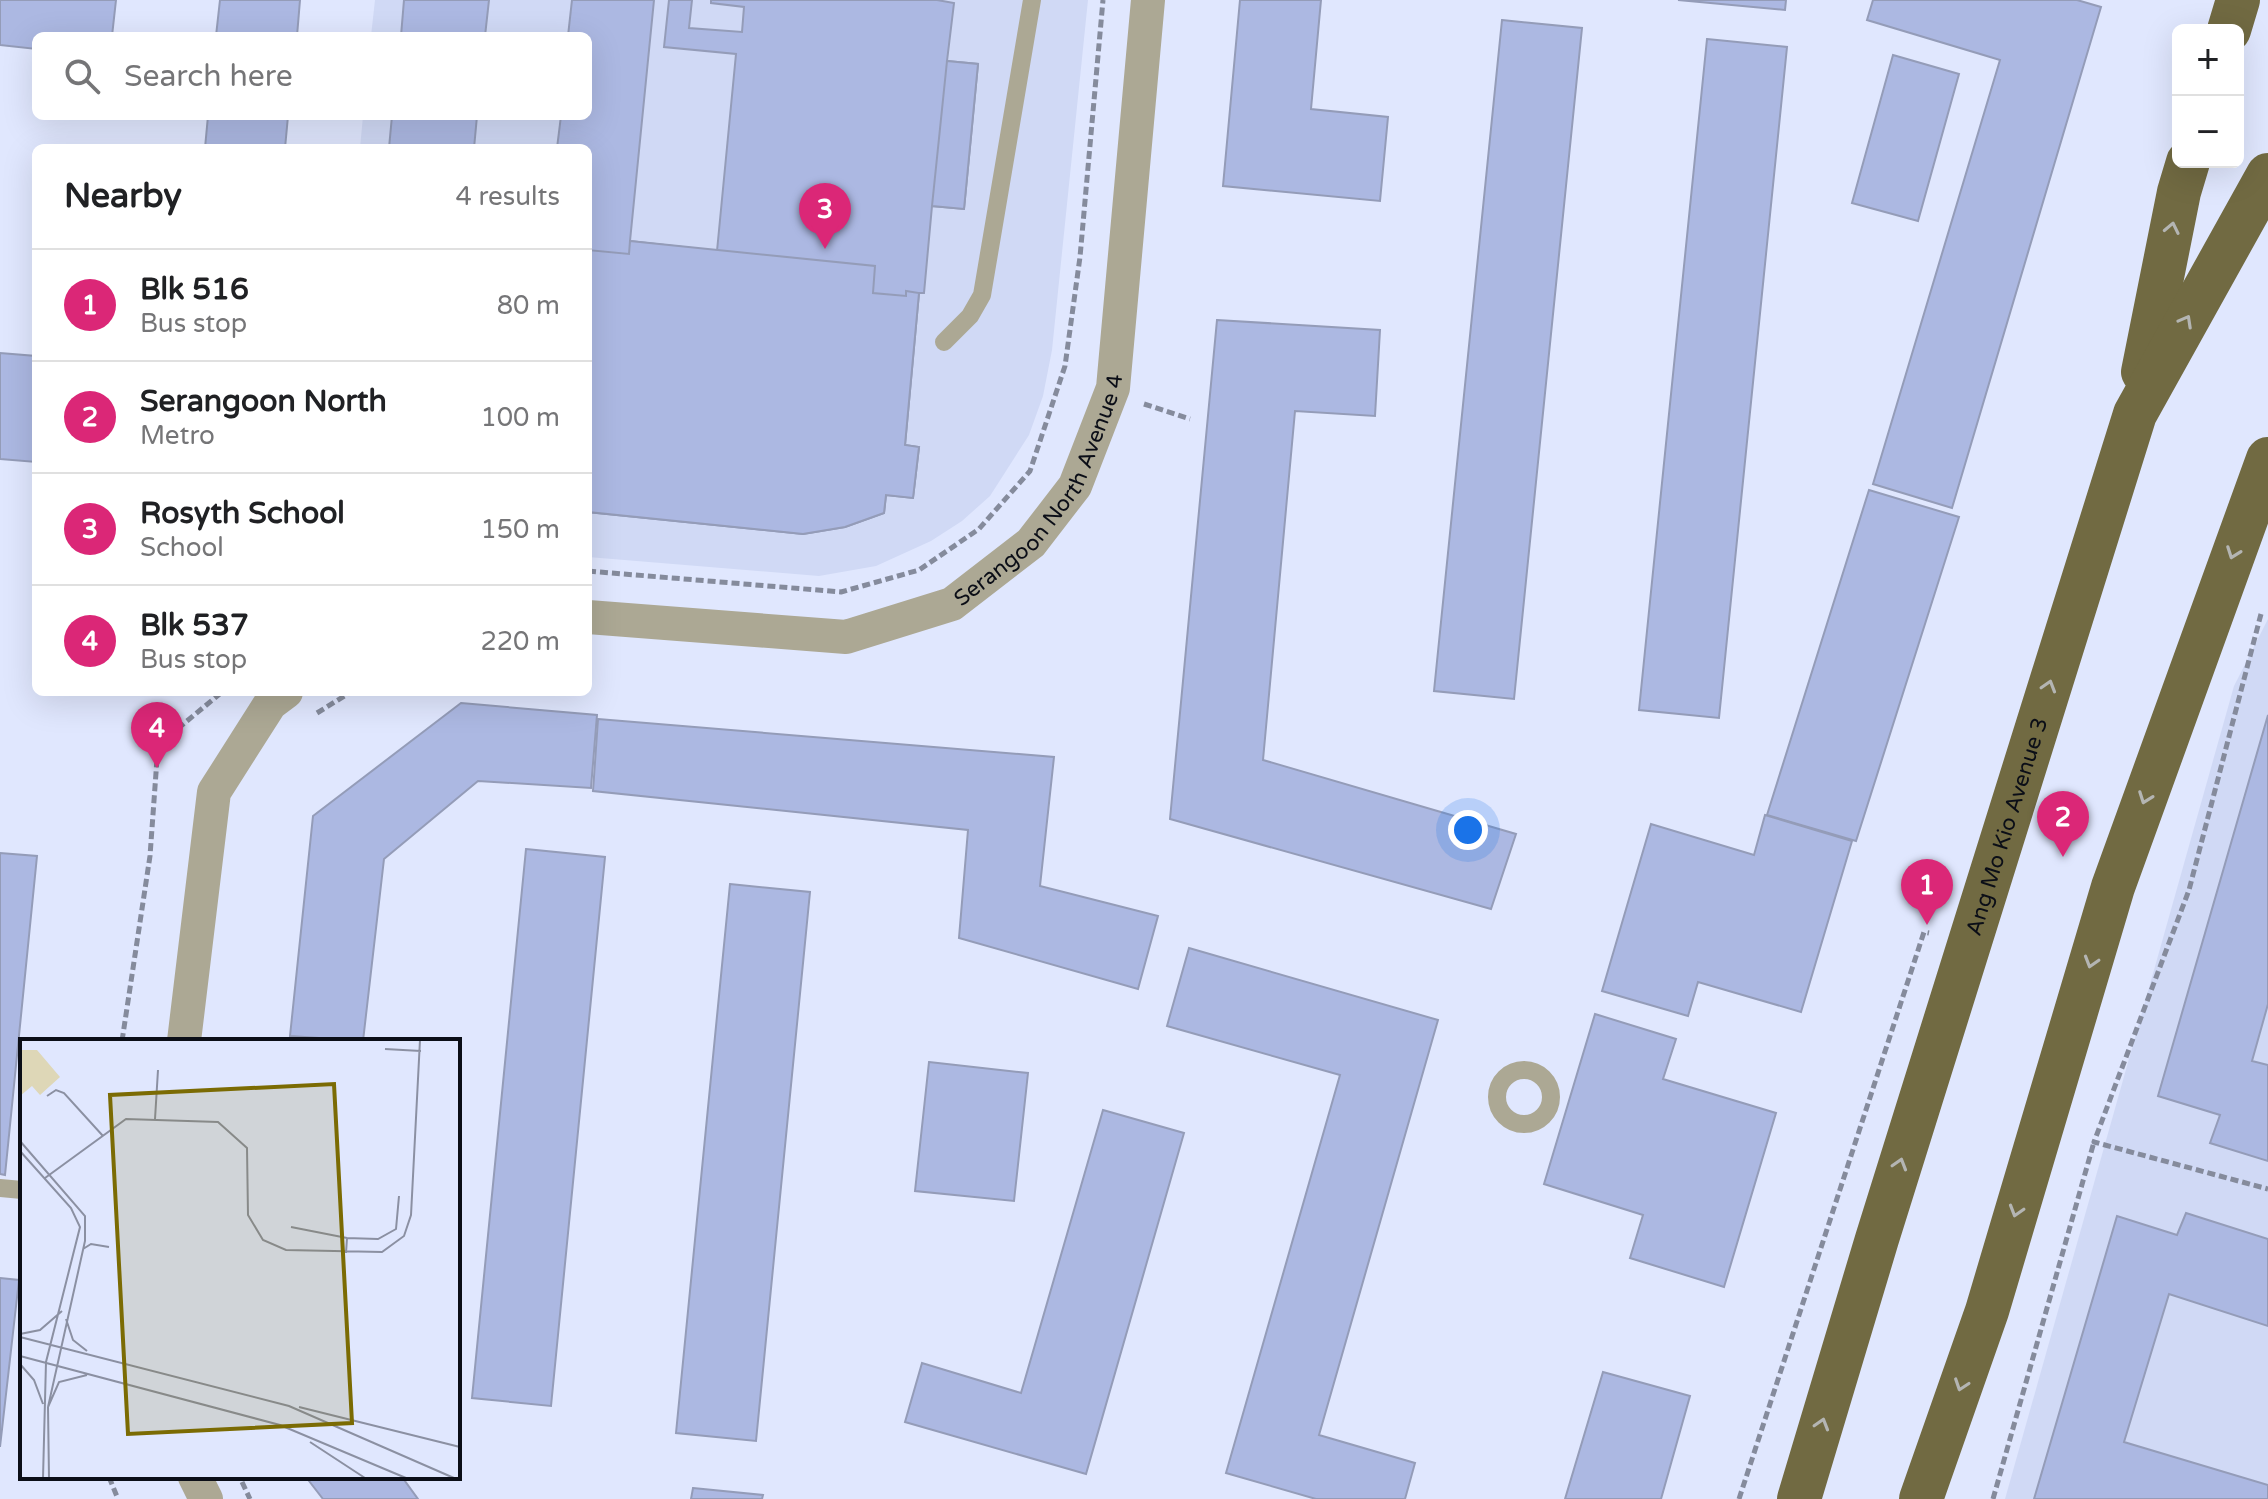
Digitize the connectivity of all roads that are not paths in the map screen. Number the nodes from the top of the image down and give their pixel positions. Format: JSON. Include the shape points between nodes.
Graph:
{"nodes":[{"id":1,"x":1032,"y":0,"type":"edge"},
{"id":2,"x":1133,"y":0,"type":"edge"},
{"id":3,"x":1148,"y":0,"type":"edge"},
{"id":4,"x":2238,"y":0,"type":"edge"},
{"id":5,"x":2231,"y":24,"type":"edge"},
{"id":6,"x":2186,"y":168,"type":"edge"},
{"id":7,"x":2268,"y":175,"type":"edge"},
{"id":8,"x":944,"y":342,"type":"dead end"},
{"id":9,"x":2135,"y":414,"type":"junction"},
{"id":10,"x":2265,"y":468,"type":"edge"},
{"id":11,"x":592,"y":598,"type":"edge"},
{"id":12,"x":592,"y":617,"type":"edge"},
{"id":13,"x":281,"y":696,"type":"edge"},
{"id":14,"x":184,"y":1039,"type":"edge"},
{"id":15,"x":0,"y":1188,"type":"edge"},
{"id":16,"x":20,"y":1190,"type":"edge"},
{"id":17,"x":196,"y":1479,"type":"edge"},
{"id":18,"x":217,"y":1479,"type":"edge"},
{"id":19,"x":206,"y":1499,"type":"edge"},
{"id":20,"x":226,"y":1499,"type":"edge"},
{"id":21,"x":1799,"y":1499,"type":"edge"},
{"id":22,"x":1921,"y":1499,"type":"edge"}],
"edges":[{"from":1,"to":8,"type":"lane","via":[[982,295]]},
{"from":2,"to":11,"type":"street","name":"Serangoon North Avenue 4","via":[[1095,384],[1054,487],[1019,534],[953,586],[846,620]]},
{"from":3,"to":12,"type":"street","name":"Serangoon North Avenue 4","via":[[1113,388],[1075,486],[1031,543],[952,604],[846,637]]},
{"from":4,"to":5,"type":"highway"},
{"from":9,"to":6,"type":"highway","one_way":true},
{"from":9,"to":7,"type":"highway","name":"Ang Mo Kio Avenue 3","one_way":true},
{"from":21,"to":9,"type":"highway","name":"Ang Mo Kio Avenue 3","one_way":true},
{"from":10,"to":22,"type":"highway","one_way":true,"via":[[2113,887],[1987,1311]]},
{"from":13,"to":14,"type":"street","via":[[270,704],[214,792]]},
{"from":15,"to":16,"type":"lane"},
{"from":17,"to":19,"type":"street"},
{"from":18,"to":20,"type":"street"}]}
